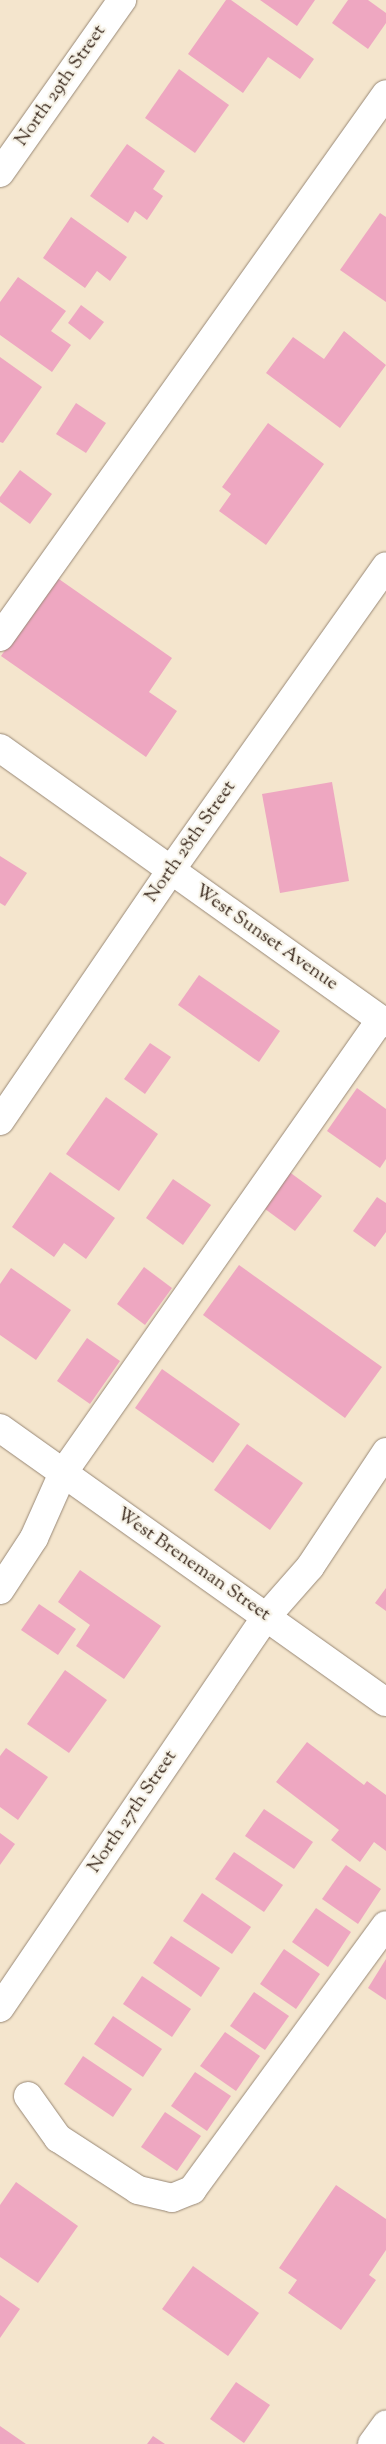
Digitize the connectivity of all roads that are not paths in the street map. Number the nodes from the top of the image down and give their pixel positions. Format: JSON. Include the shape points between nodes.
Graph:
{"nodes":[{"id":1,"x":122,"y":0,"type":"edge"},
{"id":2,"x":386,"y":94,"type":"edge"},
{"id":3,"x":0,"y":173,"type":"edge"},
{"id":4,"x":386,"y":566,"type":"edge"},
{"id":5,"x":0,"y":637,"type":"edge"},
{"id":6,"x":0,"y":748,"type":"edge"},
{"id":7,"x":171,"y":870,"type":"junction"},
{"id":8,"x":383,"y":1021,"type":"edge"},
{"id":9,"x":0,"y":1121,"type":"edge"},
{"id":10,"x":0,"y":1428,"type":"edge"},
{"id":11,"x":386,"y":1452,"type":"edge"},
{"id":12,"x":63,"y":1473,"type":"junction"},
{"id":13,"x":0,"y":1590,"type":"edge"},
{"id":14,"x":266,"y":1617,"type":"junction"},
{"id":15,"x":386,"y":1702,"type":"edge"},
{"id":16,"x":386,"y":1925,"type":"edge"},
{"id":17,"x":0,"y":2008,"type":"edge"},
{"id":18,"x":28,"y":2096,"type":"dead end"},
{"id":19,"x":386,"y":2424,"type":"edge"},
{"id":20,"x":372,"y":2444,"type":"edge"}],
"edges":[{"from":1,"to":3,"type":"street","name":"North 29th Street"},
{"from":2,"to":5,"type":"street"},
{"from":4,"to":7,"type":"street","name":"North 28th Street"},
{"from":6,"to":7,"type":"street","name":"West Sunset Avenue"},
{"from":7,"to":8,"type":"street","name":"West Sunset Avenue"},
{"from":7,"to":9,"type":"street","name":"North 28th Street"},
{"from":8,"to":12,"type":"street"},
{"from":10,"to":12,"type":"street","name":"West Breneman Street"},
{"from":11,"to":14,"type":"street","name":"North 27th Street","via":[[310,1567]]},
{"from":12,"to":13,"type":"street","via":[[34,1538]]},
{"from":12,"to":14,"type":"street","name":"West Breneman Street"},
{"from":14,"to":15,"type":"street","name":"West Breneman Street"},
{"from":14,"to":17,"type":"street","name":"North 27th Street"},
{"from":16,"to":18,"type":"street","via":[[192,2190],[172,2198],[138,2190],[58,2138]]},
{"from":19,"to":20,"type":"street"}]}
